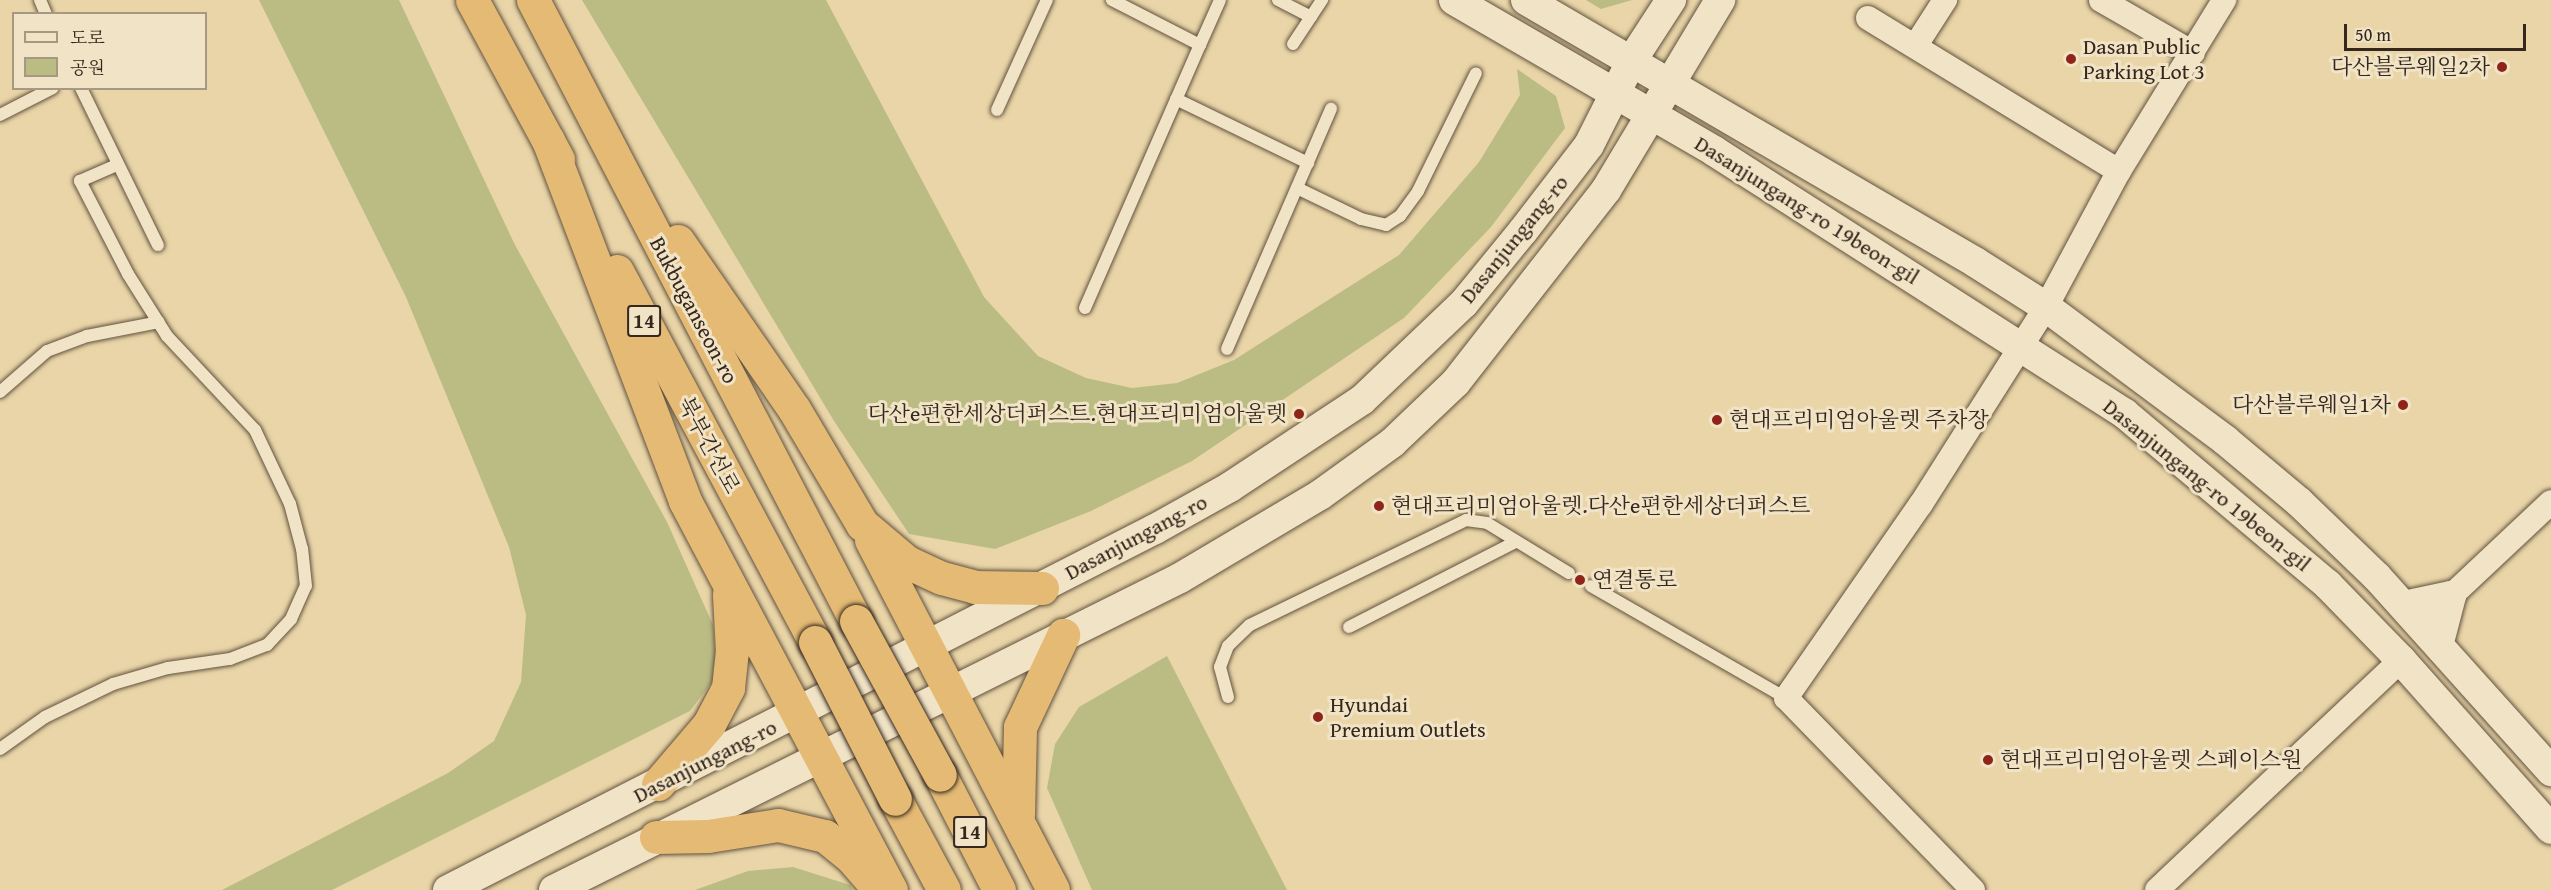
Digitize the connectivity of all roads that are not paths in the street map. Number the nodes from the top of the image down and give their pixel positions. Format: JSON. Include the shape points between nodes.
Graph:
{"nodes":[{"id":1,"x":472,"y":0,"type":"edge"},
{"id":2,"x":533,"y":0,"type":"edge"},
{"id":3,"x":1047,"y":0,"type":"edge"},
{"id":4,"x":1112,"y":0,"type":"edge"},
{"id":5,"x":1220,"y":0,"type":"edge"},
{"id":6,"x":1278,"y":0,"type":"edge"},
{"id":7,"x":1322,"y":0,"type":"edge"},
{"id":8,"x":1454,"y":0,"type":"edge"},
{"id":9,"x":1526,"y":0,"type":"edge"},
{"id":10,"x":1671,"y":0,"type":"edge"},
{"id":11,"x":1720,"y":0,"type":"edge"},
{"id":12,"x":1945,"y":0,"type":"edge"},
{"id":13,"x":2101,"y":0,"type":"edge"},
{"id":14,"x":2224,"y":0,"type":"edge"},
{"id":15,"x":1311,"y":16,"type":"junction"},
{"id":16,"x":1868,"y":18,"type":"dead end"},
{"id":17,"x":1293,"y":44,"type":"dead end"},
{"id":18,"x":1200,"y":45,"type":"junction"},
{"id":19,"x":1916,"y":45,"type":"junction"},
{"id":20,"x":2193,"y":53,"type":"junction"},
{"id":21,"x":1632,"y":60,"type":"junction"},
{"id":22,"x":1476,"y":73,"type":"dead end"},
{"id":23,"x":1670,"y":84,"type":"junction"},
{"id":24,"x":49,"y":90,"type":"edge"},
{"id":25,"x":82,"y":90,"type":"edge"},
{"id":26,"x":1615,"y":94,"type":"junction"},
{"id":27,"x":1176,"y":99,"type":"junction"},
{"id":28,"x":1331,"y":109,"type":"dead end"},
{"id":29,"x":997,"y":110,"type":"dead end"},
{"id":30,"x":1652,"y":114,"type":"junction"},
{"id":31,"x":0,"y":115,"type":"edge"},
{"id":32,"x":600,"y":129,"type":"junction"},
{"id":33,"x":548,"y":140,"type":"junction"},
{"id":34,"x":1308,"y":163,"type":"junction"},
{"id":35,"x":117,"y":165,"type":"junction"},
{"id":36,"x":2119,"y":171,"type":"junction"},
{"id":37,"x":1298,"y":188,"type":"junction"},
{"id":38,"x":158,"y":245,"type":"dead end"},
{"id":39,"x":2046,"y":307,"type":"junction"},
{"id":40,"x":1085,"y":308,"type":"dead end"},
{"id":41,"x":159,"y":322,"type":"junction"},
{"id":42,"x":2021,"y":346,"type":"junction"},
{"id":43,"x":1227,"y":349,"type":"dead end"},
{"id":44,"x":0,"y":392,"type":"edge"},
{"id":45,"x":2551,"y":502,"type":"edge"},
{"id":46,"x":862,"y":524,"type":"junction"},
{"id":47,"x":1515,"y":542,"type":"junction"},
{"id":48,"x":1569,"y":573,"type":"dead end"},
{"id":49,"x":728,"y":583,"type":"junction"},
{"id":50,"x":1592,"y":586,"type":"dead end"},
{"id":51,"x":1042,"y":588,"type":"junction"},
{"id":52,"x":2451,"y":596,"type":"junction"},
{"id":53,"x":2404,"y":606,"type":"junction"},
{"id":54,"x":1348,"y":627,"type":"dead end"},
{"id":55,"x":1063,"y":635,"type":"junction"},
{"id":56,"x":2439,"y":642,"type":"junction"},
{"id":57,"x":929,"y":646,"type":"junction"},
{"id":58,"x":2401,"y":660,"type":"junction"},
{"id":59,"x":951,"y":689,"type":"junction"},
{"id":60,"x":1228,"y":697,"type":"dead end"},
{"id":61,"x":1786,"y":698,"type":"junction"},
{"id":62,"x":796,"y":715,"type":"junction"},
{"id":63,"x":0,"y":749,"type":"edge"},
{"id":64,"x":817,"y":756,"type":"junction"},
{"id":65,"x":2551,"y":771,"type":"edge"},
{"id":66,"x":658,"y":784,"type":"junction"},
{"id":67,"x":1018,"y":823,"type":"junction"},
{"id":68,"x":2551,"y":829,"type":"edge"},
{"id":69,"x":656,"y":837,"type":"junction"},
{"id":70,"x":448,"y":890,"type":"edge"},
{"id":71,"x":554,"y":890,"type":"edge"},
{"id":72,"x":880,"y":890,"type":"edge"},
{"id":73,"x":891,"y":890,"type":"edge"},
{"id":74,"x":945,"y":890,"type":"edge"},
{"id":75,"x":999,"y":890,"type":"edge"},
{"id":76,"x":1053,"y":890,"type":"edge"},
{"id":77,"x":1973,"y":890,"type":"edge"},
{"id":78,"x":2157,"y":890,"type":"edge"}],
"edges":[{"from":1,"to":33,"type":"highway","name":"북부간선로","number":"14"},
{"from":2,"to":32,"type":"highway","name":"Bukbuganseon-ro","number":"14"},
{"from":3,"to":29,"type":"lane"},
{"from":4,"to":18,"type":"lane"},
{"from":5,"to":18,"type":"lane"},
{"from":6,"to":15,"type":"lane"},
{"from":7,"to":15,"type":"lane"},
{"from":8,"to":26,"type":"street","name":"Dasanjungang-ro 19beon-gil"},
{"from":9,"to":21,"type":"street","name":"Dasanjungang-ro 19beon-gil"},
{"from":10,"to":21,"type":"street","name":"Dasanjungang-ro"},
{"from":11,"to":23,"type":"street","name":"Dasanjungang-ro"},
{"from":12,"to":19,"type":"street"},
{"from":13,"to":20,"type":"street"},
{"from":14,"to":20,"type":"street"},
{"from":15,"to":17,"type":"lane"},
{"from":16,"to":19,"type":"street"},
{"from":18,"to":27,"type":"lane"},
{"from":19,"to":36,"type":"street"},
{"from":20,"to":36,"type":"street"},
{"from":21,"to":23,"type":"street","name":"Dasanjungang-ro 19beon-gil"},
{"from":21,"to":26,"type":"street","name":"Dasanjungang-ro"},
{"from":22,"to":37,"type":"lane","via":[[1418,190],[1400,216],[1386,225],[1361,219]]},
{"from":23,"to":30,"type":"street","name":"Dasanjungang-ro"},
{"from":23,"to":39,"type":"street","name":"Dasanjungang-ro 19beon-gil"},
{"from":24,"to":31,"type":"lane"},
{"from":25,"to":35,"type":"lane"},
{"from":26,"to":30,"type":"street","name":"Dasanjungang-ro 19beon-gil"},
{"from":26,"to":51,"type":"street","name":"Dasanjungang-ro","via":[[1588,145],[1494,267],[1442,326],[1362,400],[1230,487]]},
{"from":27,"to":34,"type":"lane"},
{"from":27,"to":40,"type":"lane"},
{"from":28,"to":34,"type":"lane"},
{"from":30,"to":42,"type":"street","name":"Dasanjungang-ro 19beon-gil"},
{"from":30,"to":55,"type":"street","name":"Dasanjungang-ro","via":[[1606,190],[1547,267],[1455,382],[1392,443],[1320,495],[1249,539]]},
{"from":32,"to":46,"type":"highway","via":[[794,409]]},
{"from":32,"to":75,"type":"highway","name":"Bukbuganseon-ro","number":"14","bridge":true},
{"from":33,"to":49,"type":"highway","via":[[685,501]]},
{"from":33,"to":74,"type":"highway","name":"북부간선로","number":"14","bridge":true},
{"from":34,"to":37,"type":"lane"},
{"from":35,"to":38,"type":"lane"},
{"from":35,"to":41,"type":"lane","via":[[81,181],[128,274]]},
{"from":36,"to":39,"type":"street"},
{"from":37,"to":43,"type":"lane"},
{"from":39,"to":42,"type":"street"},
{"from":39,"to":53,"type":"street","name":"Dasanjungang-ro 19beon-gil","via":[[2225,440],[2299,502]]},
{"from":41,"to":44,"type":"lane","via":[[87,336],[47,351]]},
{"from":41,"to":63,"type":"lane","via":[[167,336],[255,430],[290,504],[302,549],[306,586],[291,619],[267,645],[230,659],[168,668],[113,684],[45,717]]},
{"from":42,"to":58,"type":"street","name":"Dasanjungang-ro 19beon-gil","via":[[2125,414],[2183,459],[2328,585]]},
{"from":42,"to":61,"type":"street","via":[[1921,504]]},
{"from":45,"to":52,"type":"street"},
{"from":46,"to":51,"type":"highway","via":[[907,562],[942,578],[975,587]]},
{"from":46,"to":57,"type":"highway"},
{"from":47,"to":48,"type":"lane"},
{"from":47,"to":54,"type":"lane"},
{"from":47,"to":60,"type":"lane","via":[[1487,523],[1466,520],[1250,625],[1228,646],[1220,667]]},
{"from":49,"to":62,"type":"highway"},
{"from":49,"to":66,"type":"highway","via":[[732,652],[728,688],[709,724]]},
{"from":50,"to":61,"type":"lane"},
{"from":51,"to":57,"type":"street","name":"Dasanjungang-ro"},
{"from":52,"to":53,"type":"street"},
{"from":52,"to":56,"type":"street"},
{"from":53,"to":56,"type":"street","name":"Dasanjungang-ro 19beon-gil"},
{"from":55,"to":59,"type":"street","name":"Dasanjungang-ro"},
{"from":55,"to":67,"type":"highway","via":[[1020,727]]},
{"from":56,"to":65,"type":"street","name":"Dasanjungang-ro 19beon-gil"},
{"from":57,"to":59,"type":"highway"},
{"from":57,"to":62,"type":"street","name":"Dasanjungang-ro"},
{"from":58,"to":68,"type":"street","name":"Dasanjungang-ro 19beon-gil"},
{"from":58,"to":78,"type":"street"},
{"from":59,"to":64,"type":"street","name":"Dasanjungang-ro"},
{"from":59,"to":67,"type":"highway"},
{"from":61,"to":77,"type":"street"},
{"from":62,"to":64,"type":"highway"},
{"from":62,"to":66,"type":"street","name":"Dasanjungang-ro"},
{"from":64,"to":69,"type":"street","name":"Dasanjungang-ro"},
{"from":64,"to":73,"type":"highway"},
{"from":66,"to":70,"type":"street","name":"Dasanjungang-ro"},
{"from":67,"to":76,"type":"highway"},
{"from":69,"to":71,"type":"street","name":"Dasanjungang-ro"},
{"from":69,"to":72,"type":"highway","via":[[708,836],[777,825],[825,836],[850,856]]}]}
